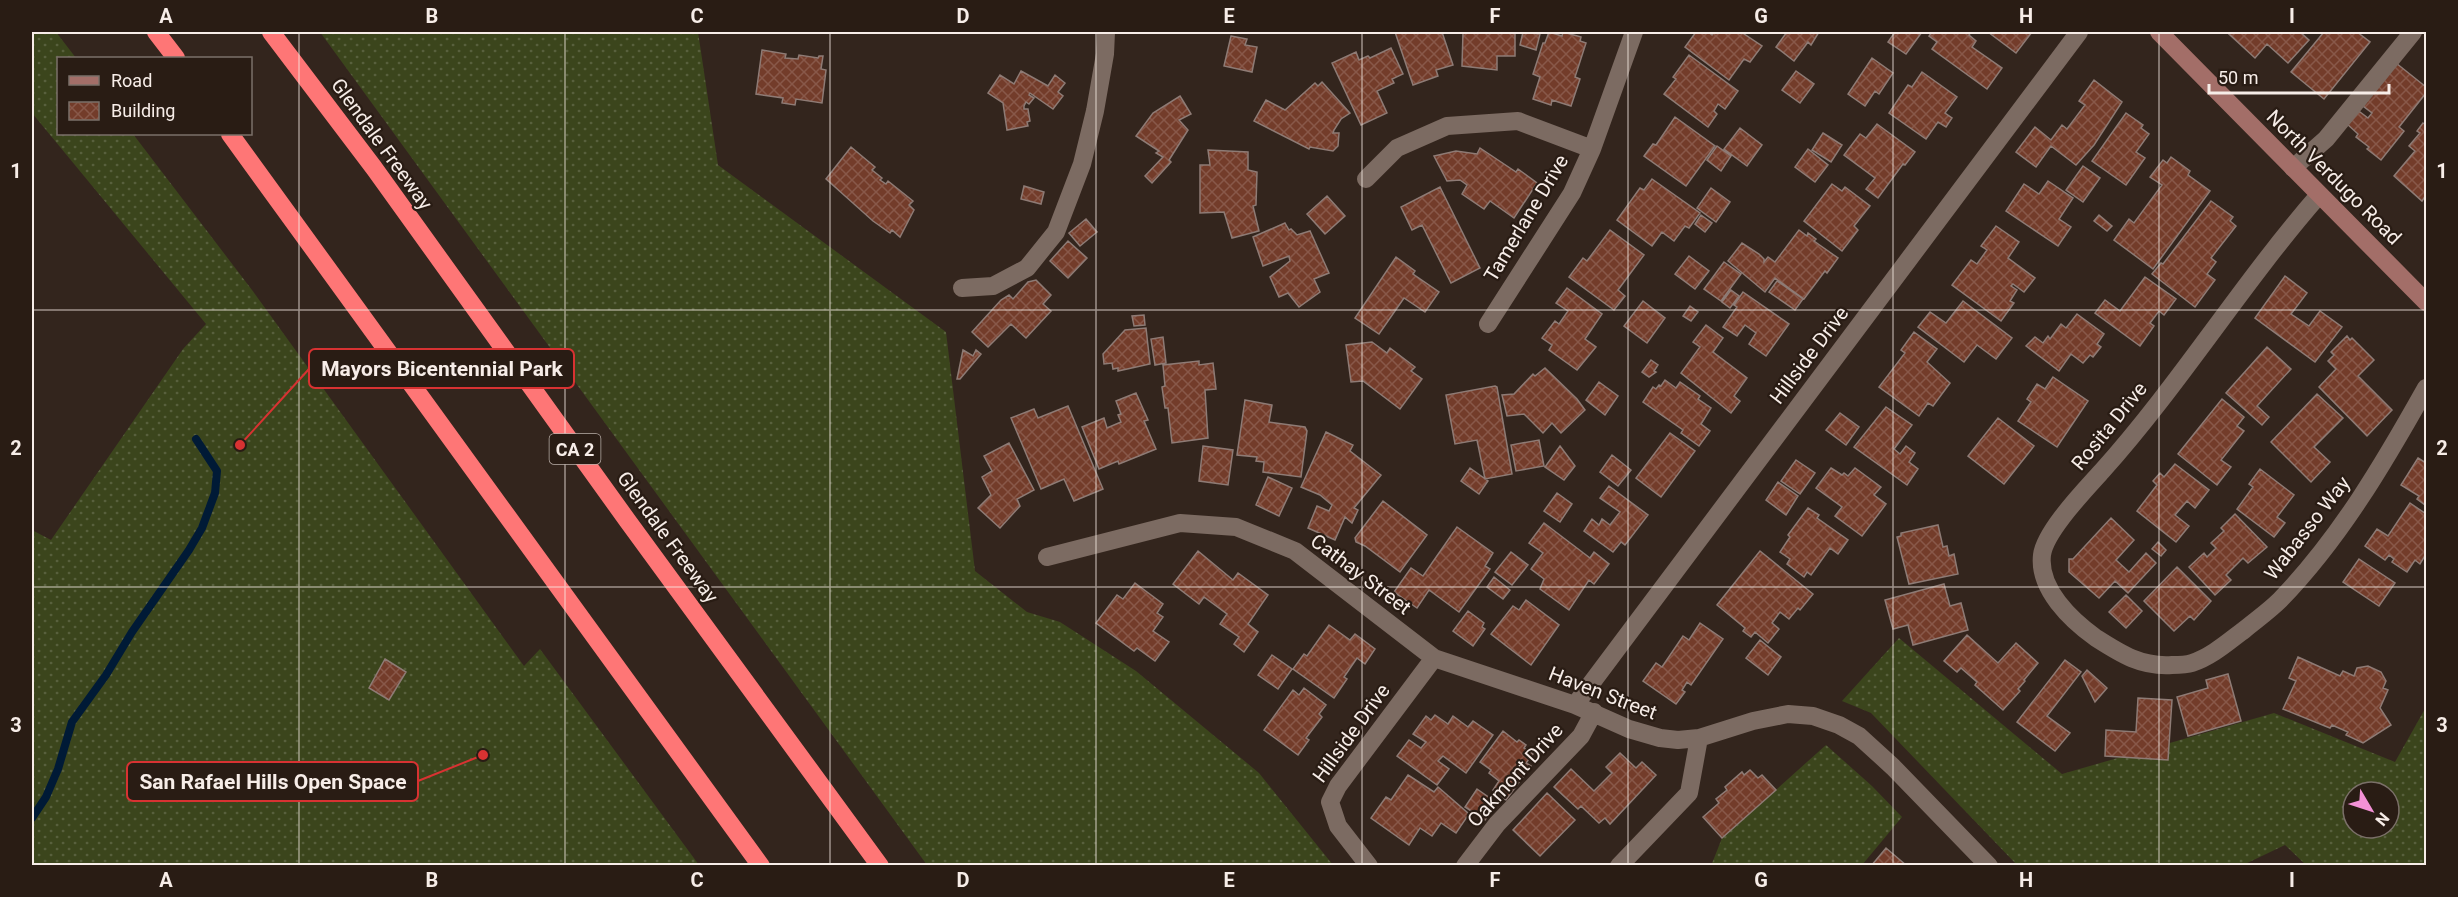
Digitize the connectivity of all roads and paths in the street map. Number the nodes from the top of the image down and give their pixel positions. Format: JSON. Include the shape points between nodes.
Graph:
{"nodes":[{"id":1,"x":156,"y":32,"type":"edge"},
{"id":2,"x":271,"y":32,"type":"edge"},
{"id":3,"x":1106,"y":32,"type":"edge"},
{"id":4,"x":1634,"y":32,"type":"edge"},
{"id":5,"x":2079,"y":32,"type":"edge"},
{"id":6,"x":2159,"y":32,"type":"edge"},
{"id":7,"x":2413,"y":32,"type":"edge"},
{"id":8,"x":175,"y":57,"type":"edge"},
{"id":9,"x":231,"y":135,"type":"edge"},
{"id":10,"x":1592,"y":149,"type":"junction"},
{"id":11,"x":2293,"y":168,"type":"junction"},
{"id":12,"x":1366,"y":179,"type":"dead end"},
{"id":13,"x":2319,"y":195,"type":"junction"},
{"id":14,"x":962,"y":288,"type":"dead end"},
{"id":15,"x":2427,"y":302,"type":"edge"},
{"id":16,"x":1488,"y":324,"type":"dead end"},
{"id":17,"x":2427,"y":388,"type":"edge"},
{"id":18,"x":1047,"y":557,"type":"dead end"},
{"id":19,"x":1434,"y":658,"type":"junction"},
{"id":20,"x":2154,"y":667,"type":"joint"},
{"id":21,"x":1575,"y":705,"type":"junction"},
{"id":22,"x":1594,"y":712,"type":"junction"},
{"id":23,"x":1699,"y":738,"type":"junction"},
{"id":24,"x":761,"y":866,"type":"edge"},
{"id":25,"x":880,"y":866,"type":"edge"},
{"id":26,"x":1368,"y":866,"type":"edge"},
{"id":27,"x":1465,"y":866,"type":"edge"},
{"id":28,"x":1619,"y":866,"type":"edge"},
{"id":29,"x":1989,"y":866,"type":"edge"}],
"edges":[{"from":1,"to":8,"type":"highway"},
{"from":2,"to":25,"type":"highway","name":"Glendale Freeway","number":"CA 2"},
{"from":3,"to":14,"type":"street","via":[[1090,132],[1056,232],[1028,268],[993,286]]},
{"from":4,"to":10,"type":"street","name":"Tamerlane Drive"},
{"from":5,"to":21,"type":"street","name":"Hillside Drive"},
{"from":6,"to":11,"type":"main road","name":"North Verdugo Road"},
{"from":7,"to":11,"type":"street","via":[[2326,139]]},
{"from":9,"to":24,"type":"highway"},
{"from":10,"to":12,"type":"street","via":[[1518,120],[1447,126],[1397,148]]},
{"from":10,"to":16,"type":"street","name":"Tamerlane Drive","via":[[1572,193]]},
{"from":11,"to":13,"type":"main road","name":"North Verdugo Road"},
{"from":13,"to":15,"type":"main road","name":"North Verdugo Road"},
{"from":13,"to":20,"type":"street","name":"Rosita Drive","via":[[2286,232],[2147,416],[2075,501],[2042,554],[2045,580],[2059,603],[2090,633],[2125,657]]},
{"from":17,"to":20,"type":"street","name":"Wabasso Way","via":[[2354,508],[2278,602],[2220,648],[2191,664]]},
{"from":18,"to":19,"type":"street","name":"Cathay Street","via":[[1180,523],[1236,527],[1295,551]]},
{"from":19,"to":21,"type":"street","name":"Haven Street"},
{"from":19,"to":26,"type":"street","name":"Hillside Drive","via":[[1330,802],[1338,826]]},
{"from":21,"to":22,"type":"street","name":"Haven Street"},
{"from":22,"to":23,"type":"street","name":"Haven Street","via":[[1660,738]]},
{"from":22,"to":27,"type":"street","name":"Oakmont Drive","via":[[1581,736],[1497,824]]},
{"from":23,"to":28,"type":"street","via":[[1689,793]]},
{"from":23,"to":29,"type":"street","name":"Haven Street","via":[[1788,714],[1813,716],[1839,725],[1872,747]]}]}
